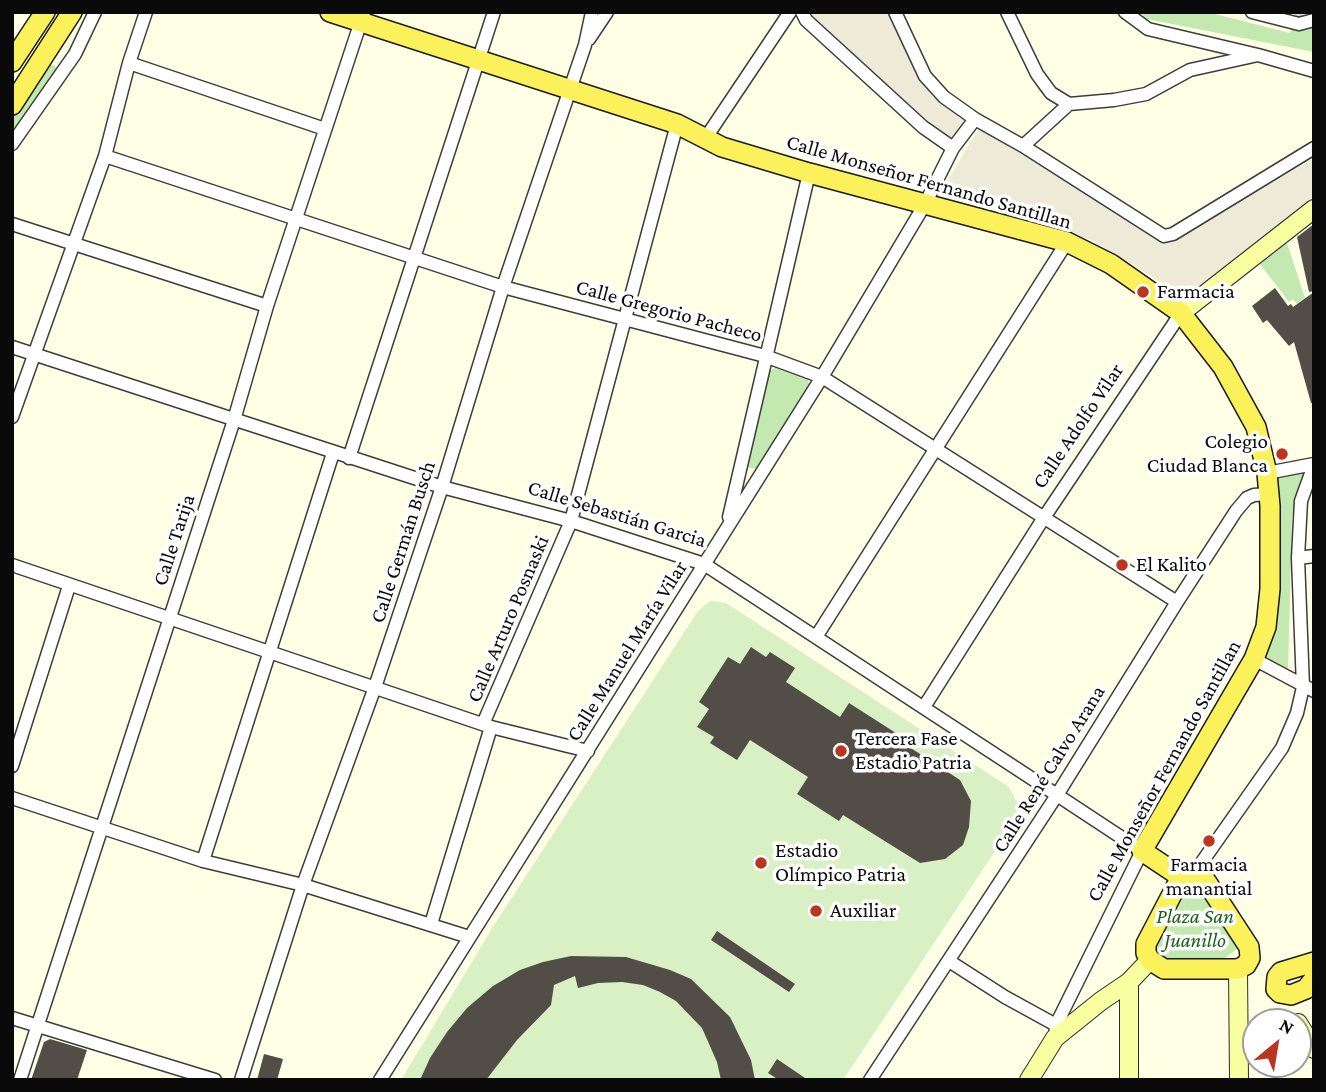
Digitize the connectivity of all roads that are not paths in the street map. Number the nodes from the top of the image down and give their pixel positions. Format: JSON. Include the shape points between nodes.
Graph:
{"nodes":[{"id":1,"x":30,"y":12,"type":"edge"},
{"id":2,"x":45,"y":12,"type":"edge"},
{"id":3,"x":60,"y":12,"type":"edge"},
{"id":4,"x":72,"y":12,"type":"edge"},
{"id":5,"x":95,"y":12,"type":"edge"},
{"id":6,"x":146,"y":12,"type":"edge"},
{"id":7,"x":330,"y":12,"type":"edge"},
{"id":8,"x":494,"y":12,"type":"edge"},
{"id":9,"x":592,"y":12,"type":"edge"},
{"id":10,"x":607,"y":12,"type":"edge"},
{"id":11,"x":895,"y":12,"type":"edge"},
{"id":12,"x":1007,"y":12,"type":"edge"},
{"id":13,"x":1125,"y":12,"type":"edge"},
{"id":14,"x":1252,"y":12,"type":"edge"},
{"id":15,"x":787,"y":13,"type":"edge"},
{"id":16,"x":804,"y":16,"type":"edge"},
{"id":17,"x":362,"y":17,"type":"edge"},
{"id":18,"x":1314,"y":20,"type":"edge"},
{"id":19,"x":12,"y":40,"type":"edge"},
{"id":20,"x":585,"y":45,"type":"junction"},
{"id":21,"x":1258,"y":55,"type":"junction"},
{"id":22,"x":478,"y":61,"type":"junction"},
{"id":23,"x":12,"y":62,"type":"edge"},
{"id":24,"x":129,"y":63,"type":"junction"},
{"id":25,"x":1314,"y":71,"type":"edge"},
{"id":26,"x":12,"y":87,"type":"edge"},
{"id":27,"x":569,"y":90,"type":"junction"},
{"id":28,"x":1069,"y":104,"type":"junction"},
{"id":29,"x":12,"y":105,"type":"edge"},
{"id":30,"x":975,"y":119,"type":"junction"},
{"id":31,"x":677,"y":124,"type":"junction"},
{"id":32,"x":325,"y":129,"type":"junction"},
{"id":33,"x":705,"y":138,"type":"junction"},
{"id":34,"x":12,"y":144,"type":"edge"},
{"id":35,"x":1023,"y":146,"type":"junction"},
{"id":36,"x":953,"y":148,"type":"junction"},
{"id":37,"x":1314,"y":148,"type":"edge"},
{"id":38,"x":105,"y":156,"type":"junction"},
{"id":39,"x":809,"y":173,"type":"junction"},
{"id":40,"x":925,"y":204,"type":"junction"},
{"id":41,"x":1314,"y":209,"type":"edge"},
{"id":42,"x":296,"y":218,"type":"junction"},
{"id":43,"x":12,"y":225,"type":"edge"},
{"id":44,"x":1067,"y":242,"type":"junction"},
{"id":45,"x":73,"y":246,"type":"junction"},
{"id":46,"x":413,"y":256,"type":"junction"},
{"id":47,"x":503,"y":286,"type":"junction"},
{"id":48,"x":267,"y":306,"type":"junction"},
{"id":49,"x":1181,"y":313,"type":"junction"},
{"id":50,"x":625,"y":318,"type":"junction"},
{"id":51,"x":12,"y":347,"type":"edge"},
{"id":52,"x":33,"y":355,"type":"junction"},
{"id":53,"x":765,"y":356,"type":"junction"},
{"id":54,"x":822,"y":377,"type":"junction"},
{"id":55,"x":12,"y":417,"type":"edge"},
{"id":56,"x":234,"y":421,"type":"junction"},
{"id":57,"x":933,"y":449,"type":"junction"},
{"id":58,"x":333,"y":453,"type":"junction"},
{"id":59,"x":349,"y":458,"type":"junction"},
{"id":60,"x":1314,"y":465,"type":"edge"},
{"id":61,"x":1267,"y":473,"type":"junction"},
{"id":62,"x":442,"y":487,"type":"junction"},
{"id":63,"x":1269,"y":494,"type":"junction"},
{"id":64,"x":1044,"y":519,"type":"junction"},
{"id":65,"x":571,"y":521,"type":"junction"},
{"id":66,"x":726,"y":527,"type":"junction"},
{"id":67,"x":1314,"y":556,"type":"edge"},
{"id":68,"x":1298,"y":558,"type":"junction"},
{"id":69,"x":704,"y":564,"type":"junction"},
{"id":70,"x":12,"y":565,"type":"edge"},
{"id":71,"x":69,"y":586,"type":"junction"},
{"id":72,"x":1177,"y":602,"type":"junction"},
{"id":73,"x":169,"y":617,"type":"junction"},
{"id":74,"x":816,"y":637,"type":"junction"},
{"id":75,"x":269,"y":651,"type":"junction"},
{"id":76,"x":1254,"y":659,"type":"junction"},
{"id":77,"x":375,"y":687,"type":"junction"},
{"id":78,"x":1308,"y":689,"type":"edge"},
{"id":79,"x":924,"y":707,"type":"junction"},
{"id":80,"x":487,"y":725,"type":"junction"},
{"id":81,"x":588,"y":751,"type":"junction"},
{"id":82,"x":12,"y":766,"type":"edge"},
{"id":83,"x":1058,"y":795,"type":"junction"},
{"id":84,"x":12,"y":798,"type":"edge"},
{"id":85,"x":102,"y":829,"type":"junction"},
{"id":86,"x":1142,"y":851,"type":"junction"},
{"id":87,"x":203,"y":860,"type":"junction"},
{"id":88,"x":1190,"y":876,"type":"junction"},
{"id":89,"x":303,"y":885,"type":"junction"},
{"id":90,"x":431,"y":924,"type":"junction"},
{"id":91,"x":469,"y":937,"type":"junction"},
{"id":92,"x":1150,"y":960,"type":"junction"},
{"id":93,"x":949,"y":961,"type":"junction"},
{"id":94,"x":1243,"y":965,"type":"junction"},
{"id":95,"x":1310,"y":973,"type":"edge"},
{"id":96,"x":1129,"y":982,"type":"junction"},
{"id":97,"x":1281,"y":986,"type":"junction"},
{"id":98,"x":1289,"y":1008,"type":"edge"},
{"id":99,"x":12,"y":1018,"type":"edge"},
{"id":100,"x":38,"y":1026,"type":"junction"},
{"id":101,"x":1056,"y":1032,"type":"junction"},
{"id":102,"x":20,"y":1080,"type":"edge"},
{"id":103,"x":215,"y":1080,"type":"edge"},
{"id":104,"x":241,"y":1080,"type":"edge"},
{"id":105,"x":380,"y":1080,"type":"edge"},
{"id":106,"x":870,"y":1080,"type":"edge"},
{"id":107,"x":1029,"y":1080,"type":"edge"},
{"id":108,"x":1129,"y":1080,"type":"edge"},
{"id":109,"x":1239,"y":1080,"type":"edge"}],
"edges":[{"from":1,"to":19,"type":"main road"},
{"from":2,"to":23,"type":"main road"},
{"from":3,"to":26,"type":"main road"},
{"from":4,"to":29,"type":"main road"},
{"from":5,"to":34,"type":"street","via":[[75,54]]},
{"from":6,"to":24,"type":"street"},
{"from":7,"to":17,"type":"main road","name":"Calle Monseñor Fernando Santillan"},
{"from":8,"to":22,"type":"street"},
{"from":9,"to":20,"type":"street","name":"Calle Germán Busch"},
{"from":10,"to":20,"type":"street"},
{"from":11,"to":30,"type":"street","via":[[925,76],[944,97]]},
{"from":12,"to":28,"type":"street","via":[[1037,74],[1051,93]]},
{"from":13,"to":21,"type":"street","via":[[1148,29]]},
{"from":14,"to":18,"type":"street","via":[[1299,24]]},
{"from":15,"to":16,"type":"street"},
{"from":15,"to":33,"type":"street"},
{"from":16,"to":36,"type":"street","via":[[923,127]]},
{"from":17,"to":22,"type":"main road","name":"Calle Monseñor Fernando Santillan"},
{"from":17,"to":32,"type":"street","name":"Calle Tarija"},
{"from":20,"to":27,"type":"street","name":"Calle Germán Busch"},
{"from":21,"to":25,"type":"street"},
{"from":21,"to":28,"type":"street","via":[[1191,70],[1146,94]]},
{"from":22,"to":27,"type":"main road","name":"Calle Monseñor Fernando Santillan"},
{"from":22,"to":46,"type":"street"},
{"from":24,"to":32,"type":"street"},
{"from":24,"to":38,"type":"street"},
{"from":27,"to":31,"type":"main road","name":"Calle Monseñor Fernando Santillan"},
{"from":27,"to":47,"type":"street","name":"Calle Germán Busch"},
{"from":28,"to":35,"type":"street"},
{"from":30,"to":35,"type":"street"},
{"from":30,"to":36,"type":"street","name":"Calle Manuel María Vilar"},
{"from":31,"to":33,"type":"main road","name":"Calle Monseñor Fernando Santillan"},
{"from":31,"to":50,"type":"street","name":"Calle Arturo Posnaski"},
{"from":32,"to":42,"type":"street","name":"Calle Tarija"},
{"from":33,"to":39,"type":"main road","name":"Calle Monseñor Fernando Santillan"},
{"from":35,"to":37,"type":"street","via":[[1164,236]]},
{"from":36,"to":40,"type":"street","name":"Calle Manuel María Vilar"},
{"from":38,"to":42,"type":"street","name":"Calle Gregorio Pacheco"},
{"from":38,"to":45,"type":"street"},
{"from":39,"to":40,"type":"main road","name":"Calle Monseñor Fernando Santillan"},
{"from":39,"to":53,"type":"street"},
{"from":40,"to":44,"type":"main road","name":"Calle Monseñor Fernando Santillan"},
{"from":40,"to":54,"type":"street","name":"Calle Manuel María Vilar"},
{"from":41,"to":49,"type":"main road","name":"Calle Adolfo Vilar"},
{"from":42,"to":46,"type":"street","name":"Calle Gregorio Pacheco"},
{"from":42,"to":48,"type":"street","name":"Calle Tarija"},
{"from":43,"to":45,"type":"street"},
{"from":44,"to":49,"type":"main road","name":"Calle Monseñor Fernando Santillan","via":[[1111,264]]},
{"from":44,"to":57,"type":"street"},
{"from":45,"to":48,"type":"street"},
{"from":45,"to":52,"type":"street"},
{"from":46,"to":47,"type":"street","name":"Calle Gregorio Pacheco"},
{"from":46,"to":59,"type":"street"},
{"from":47,"to":50,"type":"street","name":"Calle Gregorio Pacheco"},
{"from":47,"to":62,"type":"street","name":"Calle Germán Busch"},
{"from":48,"to":56,"type":"street","name":"Calle Tarija"},
{"from":49,"to":61,"type":"main road","name":"Calle Monseñor Fernando Santillan","via":[[1223,367],[1256,427]]},
{"from":49,"to":64,"type":"street","name":"Calle Adolfo Vilar"},
{"from":50,"to":53,"type":"street","name":"Calle Gregorio Pacheco"},
{"from":50,"to":65,"type":"street","name":"Calle Arturo Posnaski"},
{"from":51,"to":52,"type":"street","name":"Calle Sebastián Garcia"},
{"from":52,"to":55,"type":"street"},
{"from":52,"to":56,"type":"street","name":"Calle Sebastián Garcia"},
{"from":53,"to":54,"type":"street","name":"Calle Gregorio Pacheco"},
{"from":53,"to":66,"type":"street"},
{"from":54,"to":57,"type":"street","name":"Calle Gregorio Pacheco"},
{"from":54,"to":66,"type":"street","name":"Calle Manuel María Vilar"},
{"from":56,"to":58,"type":"street","name":"Calle Sebastián Garcia"},
{"from":56,"to":73,"type":"street","name":"Calle Tarija"},
{"from":57,"to":64,"type":"street","name":"Calle Gregorio Pacheco"},
{"from":57,"to":74,"type":"street"},
{"from":58,"to":59,"type":"street","name":"Calle Sebastián Garcia"},
{"from":58,"to":75,"type":"street"},
{"from":59,"to":62,"type":"street","name":"Calle Sebastián Garcia"},
{"from":60,"to":61,"type":"street"},
{"from":60,"to":68,"type":"street","via":[[1301,501]]},
{"from":61,"to":63,"type":"main road","name":"Calle Monseñor Fernando Santillan"},
{"from":62,"to":65,"type":"street","name":"Calle Sebastián Garcia"},
{"from":62,"to":77,"type":"street","name":"Calle Germán Busch"},
{"from":63,"to":72,"type":"street","name":"Calle René Calvo Arana","via":[[1247,498]]},
{"from":63,"to":76,"type":"main road","name":"Calle Monseñor Fernando Santillan","via":[[1270,589],[1266,626]]},
{"from":64,"to":72,"type":"street","name":"Calle Gregorio Pacheco"},
{"from":64,"to":79,"type":"street","name":"Calle Adolfo Vilar"},
{"from":65,"to":69,"type":"street","name":"Calle Sebastián Garcia"},
{"from":65,"to":80,"type":"street","name":"Calle Arturo Posnaski"},
{"from":66,"to":69,"type":"street","name":"Calle Manuel María Vilar"},
{"from":67,"to":68,"type":"street"},
{"from":68,"to":78,"type":"street"},
{"from":69,"to":74,"type":"street","name":"Calle Sebastián Garcia"},
{"from":69,"to":81,"type":"street","name":"Calle Manuel María Vilar"},
{"from":70,"to":71,"type":"street"},
{"from":71,"to":73,"type":"street"},
{"from":71,"to":82,"type":"street"},
{"from":72,"to":83,"type":"street","name":"Calle René Calvo Arana"},
{"from":73,"to":75,"type":"street"},
{"from":73,"to":85,"type":"street","name":"Calle Tarija"},
{"from":74,"to":79,"type":"street","name":"Calle Sebastián Garcia"},
{"from":75,"to":77,"type":"street"},
{"from":75,"to":87,"type":"street"},
{"from":76,"to":78,"type":"street"},
{"from":76,"to":86,"type":"main road","name":"Calle Monseñor Fernando Santillan"},
{"from":77,"to":80,"type":"street"},
{"from":77,"to":89,"type":"street","name":"Calle Germán Busch"},
{"from":78,"to":88,"type":"street","via":[[1282,748]]},
{"from":79,"to":83,"type":"street","name":"Calle Sebastián Garcia"},
{"from":80,"to":81,"type":"street"},
{"from":80,"to":90,"type":"street","name":"Calle Arturo Posnaski"},
{"from":81,"to":91,"type":"street","name":"Calle Manuel María Vilar"},
{"from":83,"to":86,"type":"street","name":"Calle Sebastián Garcia"},
{"from":83,"to":93,"type":"street","name":"Calle René Calvo Arana"},
{"from":84,"to":85,"type":"street"},
{"from":85,"to":87,"type":"street"},
{"from":85,"to":100,"type":"street","name":"Calle Tarija"},
{"from":86,"to":88,"type":"main road","name":"Calle Sebastián Garcia"},
{"from":86,"to":101,"type":"street","name":"Calle Monseñor Fernando Santillan"},
{"from":87,"to":89,"type":"street"},
{"from":88,"to":92,"type":"main road","via":[[1146,944]]},
{"from":88,"to":94,"type":"main road","via":[[1206,881],[1249,947]]},
{"from":89,"to":90,"type":"street"},
{"from":89,"to":104,"type":"street","name":"Calle Germán Busch"},
{"from":90,"to":91,"type":"street"},
{"from":91,"to":105,"type":"street","name":"Calle Manuel María Vilar"},
{"from":92,"to":94,"type":"main road","via":[[1164,969]]},
{"from":92,"to":96,"type":"main road"},
{"from":93,"to":101,"type":"street"},
{"from":93,"to":106,"type":"street","name":"Calle René Calvo Arana"},
{"from":94,"to":97,"type":"main road"},
{"from":94,"to":109,"type":"main road"},
{"from":95,"to":97,"type":"main road","via":[[1303,990]]},
{"from":96,"to":101,"type":"main road"},
{"from":96,"to":108,"type":"main road"},
{"from":97,"to":98,"type":"main road"},
{"from":99,"to":100,"type":"street"},
{"from":100,"to":102,"type":"street","name":"Calle Tarija"},
{"from":100,"to":103,"type":"street"},
{"from":101,"to":107,"type":"main road"}]}
